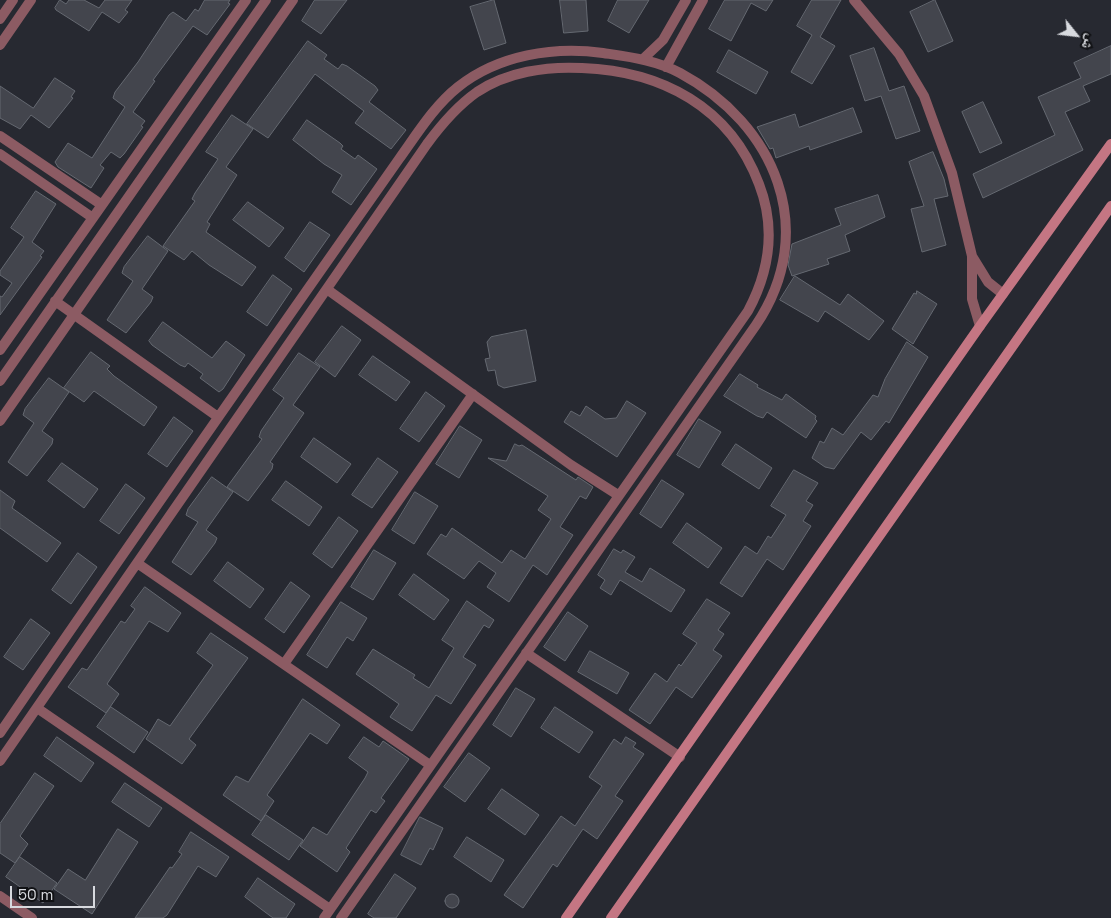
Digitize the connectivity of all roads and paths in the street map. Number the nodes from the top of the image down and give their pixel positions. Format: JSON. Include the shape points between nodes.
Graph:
{"nodes":[{"id":1,"x":13,"y":0,"type":"edge"},
{"id":2,"x":31,"y":0,"type":"edge"},
{"id":3,"x":246,"y":0,"type":"edge"},
{"id":4,"x":266,"y":0,"type":"edge"},
{"id":5,"x":293,"y":0,"type":"edge"},
{"id":6,"x":686,"y":0,"type":"edge"},
{"id":7,"x":703,"y":0,"type":"edge"},
{"id":8,"x":854,"y":0,"type":"edge"},
{"id":9,"x":0,"y":19,"type":"edge"},
{"id":10,"x":673,"y":24,"type":"junction"},
{"id":11,"x":686,"y":32,"type":"junction"},
{"id":12,"x":0,"y":45,"type":"edge"},
{"id":13,"x":642,"y":59,"type":"junction"},
{"id":14,"x":666,"y":67,"type":"junction"},
{"id":15,"x":0,"y":136,"type":"edge"},
{"id":16,"x":1111,"y":144,"type":"edge"},
{"id":17,"x":139,"y":152,"type":"junction"},
{"id":18,"x":0,"y":154,"type":"edge"},
{"id":19,"x":153,"y":161,"type":"junction"},
{"id":20,"x":394,"y":166,"type":"junction"},
{"id":21,"x":406,"y":176,"type":"junction"},
{"id":22,"x":775,"y":176,"type":"junction"},
{"id":23,"x":759,"y":182,"type":"junction"},
{"id":24,"x":102,"y":205,"type":"junction"},
{"id":25,"x":1111,"y":206,"type":"edge"},
{"id":26,"x":93,"y":218,"type":"junction"},
{"id":27,"x":972,"y":256,"type":"junction"},
{"id":28,"x":328,"y":290,"type":"junction"},
{"id":29,"x":1004,"y":294,"type":"junction"},
{"id":30,"x":55,"y":301,"type":"junction"},
{"id":31,"x":74,"y":315,"type":"junction"},
{"id":32,"x":980,"y":326,"type":"junction"},
{"id":33,"x":0,"y":350,"type":"edge"},
{"id":34,"x":0,"y":381,"type":"edge"},
{"id":35,"x":473,"y":394,"type":"junction"},
{"id":36,"x":225,"y":407,"type":"junction"},
{"id":37,"x":239,"y":417,"type":"junction"},
{"id":38,"x":218,"y":418,"type":"junction"},
{"id":39,"x":0,"y":421,"type":"edge"},
{"id":40,"x":618,"y":495,"type":"junction"},
{"id":41,"x":130,"y":542,"type":"junction"},
{"id":42,"x":144,"y":553,"type":"junction"},
{"id":43,"x":137,"y":563,"type":"junction"},
{"id":44,"x":526,"y":653,"type":"junction"},
{"id":45,"x":284,"y":664,"type":"junction"},
{"id":46,"x":37,"y":708,"type":"junction"},
{"id":47,"x":0,"y":733,"type":"edge"},
{"id":48,"x":680,"y":757,"type":"junction"},
{"id":49,"x":0,"y":761,"type":"edge"},
{"id":50,"x":430,"y":765,"type":"junction"},
{"id":51,"x":356,"y":872,"type":"junction"},
{"id":52,"x":368,"y":881,"type":"junction"},
{"id":53,"x":0,"y":896,"type":"edge"},
{"id":54,"x":327,"y":914,"type":"edge"},
{"id":55,"x":26,"y":916,"type":"edge"},
{"id":56,"x":341,"y":918,"type":"edge"},
{"id":57,"x":566,"y":918,"type":"edge"},
{"id":58,"x":611,"y":918,"type":"edge"}],
"edges":[{"from":1,"to":9,"type":"street"},
{"from":2,"to":12,"type":"street"},
{"from":3,"to":17,"type":"street"},
{"from":4,"to":19,"type":"street"},
{"from":5,"to":31,"type":"street"},
{"from":6,"to":10,"type":"street"},
{"from":7,"to":11,"type":"street"},
{"from":8,"to":27,"type":"street","via":[[895,48],[924,96],[952,172]]},
{"from":10,"to":11,"type":"street"},
{"from":10,"to":13,"type":"street","via":[[657,47]]},
{"from":11,"to":14,"type":"street"},
{"from":13,"to":14,"type":"street"},
{"from":13,"to":20,"type":"street","via":[[565,50],[536,54],[493,67],[470,79],[447,97]]},
{"from":14,"to":22,"type":"street","via":[[712,94],[739,116],[764,150]]},
{"from":15,"to":24,"type":"street"},
{"from":16,"to":29,"type":"street"},
{"from":17,"to":19,"type":"street"},
{"from":17,"to":24,"type":"street"},
{"from":18,"to":26,"type":"street"},
{"from":19,"to":30,"type":"street"},
{"from":20,"to":21,"type":"street"},
{"from":20,"to":36,"type":"street"},
{"from":21,"to":23,"type":"street","via":[[439,128],[477,92],[521,73],[569,67],[623,72],[653,81],[697,102],[738,141]]},
{"from":21,"to":28,"type":"street"},
{"from":22,"to":23,"type":"street"},
{"from":22,"to":44,"type":"street","via":[[785,236],[783,258],[771,299]]},
{"from":23,"to":40,"type":"street","via":[[767,207],[770,236],[757,293],[748,311]]},
{"from":24,"to":26,"type":"street"},
{"from":25,"to":58,"type":"street"},
{"from":26,"to":33,"type":"street"},
{"from":27,"to":29,"type":"street","via":[[988,282]]},
{"from":27,"to":32,"type":"street","via":[[972,299]]},
{"from":28,"to":35,"type":"street"},
{"from":28,"to":37,"type":"street"},
{"from":29,"to":32,"type":"street"},
{"from":30,"to":31,"type":"street"},
{"from":30,"to":34,"type":"street"},
{"from":31,"to":38,"type":"street"},
{"from":31,"to":39,"type":"street"},
{"from":32,"to":48,"type":"street"},
{"from":35,"to":40,"type":"street"},
{"from":35,"to":45,"type":"street"},
{"from":36,"to":37,"type":"street"},
{"from":36,"to":38,"type":"street"},
{"from":37,"to":42,"type":"street"},
{"from":38,"to":41,"type":"street"},
{"from":40,"to":50,"type":"street"},
{"from":41,"to":42,"type":"street"},
{"from":41,"to":47,"type":"street"},
{"from":42,"to":43,"type":"street"},
{"from":43,"to":45,"type":"street"},
{"from":43,"to":46,"type":"street"},
{"from":44,"to":48,"type":"street"},
{"from":44,"to":52,"type":"street"},
{"from":45,"to":50,"type":"street"},
{"from":46,"to":49,"type":"street"},
{"from":46,"to":54,"type":"street"},
{"from":48,"to":57,"type":"street"},
{"from":50,"to":51,"type":"street"},
{"from":51,"to":52,"type":"street"},
{"from":51,"to":54,"type":"street"},
{"from":52,"to":56,"type":"street"},
{"from":53,"to":55,"type":"street"}]}
